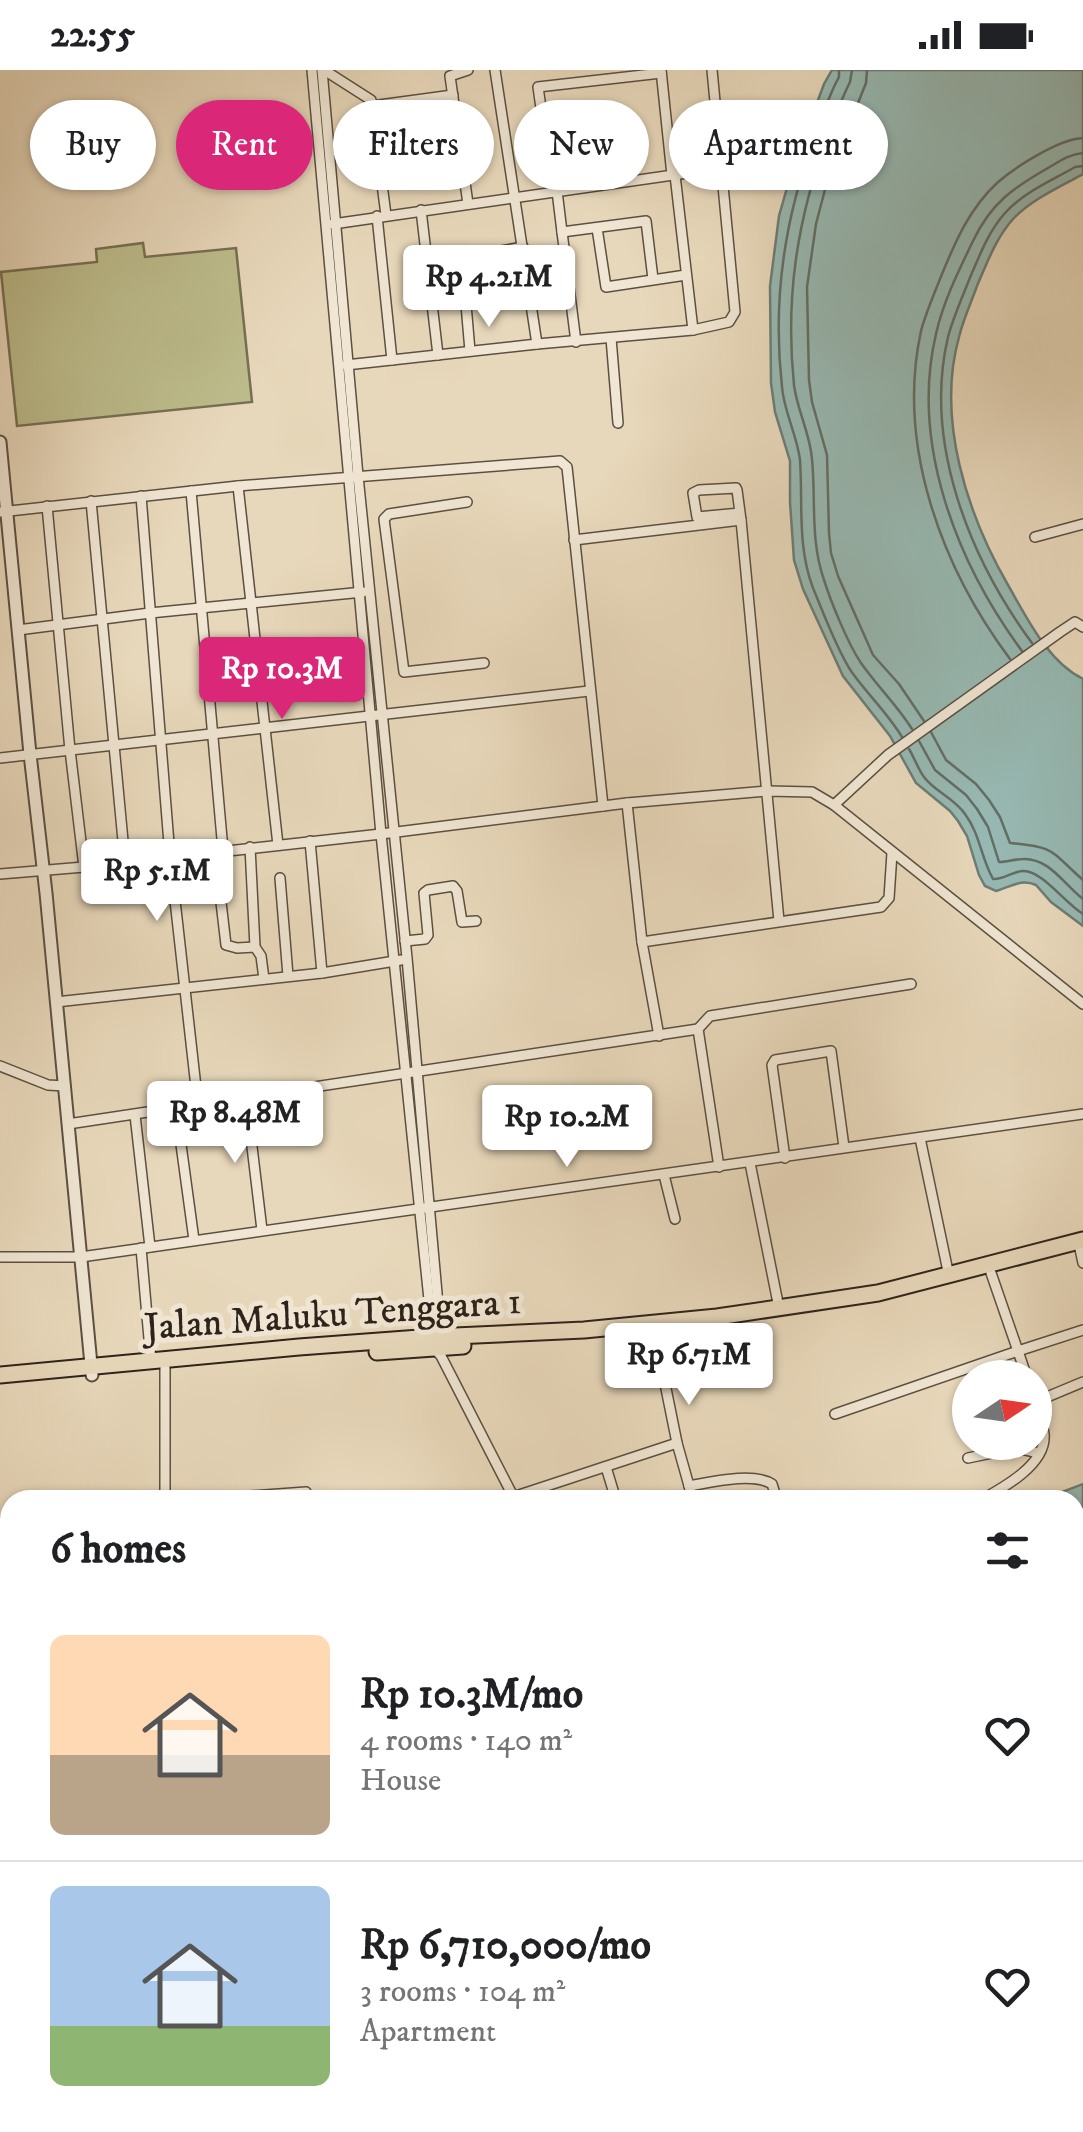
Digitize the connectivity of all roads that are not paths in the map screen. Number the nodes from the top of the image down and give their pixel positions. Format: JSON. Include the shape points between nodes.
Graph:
{"nodes":[{"id":1,"x":312,"y":70,"type":"edge"},
{"id":2,"x":323,"y":70,"type":"edge"},
{"id":3,"x":468,"y":70,"type":"edge"},
{"id":4,"x":495,"y":70,"type":"edge"},
{"id":5,"x":712,"y":70,"type":"edge"},
{"id":6,"x":661,"y":71,"type":"edge"},
{"id":7,"x":453,"y":95,"type":"junction"},
{"id":8,"x":370,"y":100,"type":"edge"},
{"id":9,"x":416,"y":100,"type":"edge"},
{"id":10,"x":454,"y":100,"type":"edge"},
{"id":11,"x":715,"y":100,"type":"edge"},
{"id":12,"x":669,"y":135,"type":"edge"},
{"id":13,"x":669,"y":176,"type":"edge"},
{"id":14,"x":381,"y":190,"type":"edge"},
{"id":15,"x":466,"y":190,"type":"edge"},
{"id":16,"x":676,"y":190,"type":"edge"},
{"id":17,"x":724,"y":190,"type":"edge"},
{"id":18,"x":555,"y":192,"type":"junction"},
{"id":19,"x":515,"y":198,"type":"junction"},
{"id":20,"x":468,"y":204,"type":"junction"},
{"id":21,"x":421,"y":210,"type":"junction"},
{"id":22,"x":382,"y":216,"type":"junction"},
{"id":23,"x":330,"y":224,"type":"junction"},
{"id":24,"x":597,"y":228,"type":"junction"},
{"id":25,"x":562,"y":232,"type":"junction"},
{"id":26,"x":523,"y":246,"type":"junction"},
{"id":27,"x":686,"y":276,"type":"junction"},
{"id":28,"x":653,"y":279,"type":"junction"},
{"id":29,"x":693,"y":330,"type":"junction"},
{"id":30,"x":610,"y":338,"type":"junction"},
{"id":31,"x":576,"y":342,"type":"junction"},
{"id":32,"x":537,"y":344,"type":"junction"},
{"id":33,"x":470,"y":351,"type":"junction"},
{"id":34,"x":438,"y":355,"type":"junction"},
{"id":35,"x":392,"y":360,"type":"junction"},
{"id":36,"x":343,"y":365,"type":"junction"},
{"id":37,"x":618,"y":423,"type":"dead end"},
{"id":38,"x":0,"y":442,"type":"edge"},
{"id":39,"x":353,"y":476,"type":"junction"},
{"id":40,"x":238,"y":486,"type":"junction"},
{"id":41,"x":191,"y":491,"type":"junction"},
{"id":42,"x":141,"y":496,"type":"junction"},
{"id":43,"x":91,"y":502,"type":"junction"},
{"id":44,"x":467,"y":502,"type":"dead end"},
{"id":45,"x":47,"y":506,"type":"junction"},
{"id":46,"x":4,"y":512,"type":"edge"},
{"id":47,"x":740,"y":517,"type":"junction"},
{"id":48,"x":1083,"y":524,"type":"edge"},
{"id":49,"x":1035,"y":537,"type":"dead end"},
{"id":50,"x":574,"y":540,"type":"junction"},
{"id":51,"x":390,"y":565,"type":"junction"},
{"id":52,"x":366,"y":567,"type":"junction"},
{"id":53,"x":364,"y":592,"type":"junction"},
{"id":54,"x":250,"y":603,"type":"junction"},
{"id":55,"x":202,"y":608,"type":"junction"},
{"id":56,"x":1083,"y":611,"type":"edge"},
{"id":57,"x":150,"y":613,"type":"junction"},
{"id":58,"x":102,"y":620,"type":"junction"},
{"id":59,"x":58,"y":624,"type":"junction"},
{"id":60,"x":1079,"y":624,"type":"edge"},
{"id":61,"x":18,"y":630,"type":"junction"},
{"id":62,"x":484,"y":663,"type":"dead end"},
{"id":63,"x":589,"y":691,"type":"junction"},
{"id":64,"x":370,"y":716,"type":"junction"},
{"id":65,"x":382,"y":716,"type":"junction"},
{"id":66,"x":264,"y":727,"type":"junction"},
{"id":67,"x":212,"y":734,"type":"junction"},
{"id":68,"x":160,"y":739,"type":"junction"},
{"id":69,"x":114,"y":746,"type":"junction"},
{"id":70,"x":70,"y":750,"type":"junction"},
{"id":71,"x":30,"y":754,"type":"junction"},
{"id":72,"x":0,"y":758,"type":"edge"},
{"id":73,"x":768,"y":791,"type":"junction"},
{"id":74,"x":627,"y":803,"type":"junction"},
{"id":75,"x":834,"y":805,"type":"junction"},
{"id":76,"x":603,"y":806,"type":"junction"},
{"id":77,"x":394,"y":832,"type":"junction"},
{"id":78,"x":381,"y":834,"type":"junction"},
{"id":79,"x":310,"y":841,"type":"junction"},
{"id":80,"x":278,"y":844,"type":"junction"},
{"id":81,"x":250,"y":847,"type":"junction"},
{"id":82,"x":219,"y":851,"type":"junction"},
{"id":83,"x":892,"y":854,"type":"junction"},
{"id":84,"x":170,"y":856,"type":"junction"},
{"id":85,"x":126,"y":862,"type":"junction"},
{"id":86,"x":84,"y":867,"type":"junction"},
{"id":87,"x":44,"y":870,"type":"junction"},
{"id":88,"x":0,"y":874,"type":"edge"},
{"id":89,"x":280,"y":878,"type":"dead end"},
{"id":90,"x":779,"y":921,"type":"junction"},
{"id":91,"x":476,"y":922,"type":"dead end"},
{"id":92,"x":405,"y":941,"type":"junction"},
{"id":93,"x":642,"y":942,"type":"junction"},
{"id":94,"x":255,"y":948,"type":"junction"},
{"id":95,"x":407,"y":958,"type":"junction"},
{"id":96,"x":395,"y":961,"type":"junction"},
{"id":97,"x":322,"y":972,"type":"junction"},
{"id":98,"x":288,"y":976,"type":"junction"},
{"id":99,"x":264,"y":979,"type":"junction"},
{"id":100,"x":912,"y":984,"type":"dead end"},
{"id":101,"x":183,"y":989,"type":"junction"},
{"id":102,"x":56,"y":1002,"type":"junction"},
{"id":103,"x":1083,"y":1004,"type":"edge"},
{"id":104,"x":698,"y":1029,"type":"junction"},
{"id":105,"x":659,"y":1036,"type":"junction"},
{"id":106,"x":0,"y":1066,"type":"edge"},
{"id":107,"x":410,"y":1074,"type":"junction"},
{"id":108,"x":64,"y":1086,"type":"junction"},
{"id":109,"x":246,"y":1096,"type":"junction"},
{"id":110,"x":198,"y":1104,"type":"junction"},
{"id":111,"x":176,"y":1108,"type":"junction"},
{"id":112,"x":135,"y":1114,"type":"junction"},
{"id":113,"x":1083,"y":1114,"type":"edge"},
{"id":114,"x":68,"y":1124,"type":"junction"},
{"id":115,"x":920,"y":1138,"type":"junction"},
{"id":116,"x":844,"y":1147,"type":"junction"},
{"id":117,"x":785,"y":1158,"type":"junction"},
{"id":118,"x":750,"y":1163,"type":"junction"},
{"id":119,"x":720,"y":1167,"type":"junction"},
{"id":120,"x":664,"y":1175,"type":"junction"},
{"id":121,"x":424,"y":1209,"type":"junction"},
{"id":122,"x":674,"y":1219,"type":"dead end"},
{"id":123,"x":262,"y":1230,"type":"junction"},
{"id":124,"x":194,"y":1240,"type":"junction"},
{"id":125,"x":146,"y":1248,"type":"junction"},
{"id":126,"x":1082,"y":1250,"type":"edge"},
{"id":127,"x":0,"y":1257,"type":"edge"},
{"id":128,"x":81,"y":1257,"type":"junction"},
{"id":129,"x":991,"y":1273,"type":"junction"},
{"id":130,"x":949,"y":1276,"type":"junction"},
{"id":131,"x":779,"y":1308,"type":"junction"},
{"id":132,"x":653,"y":1328,"type":"junction"},
{"id":133,"x":1083,"y":1330,"type":"edge"},
{"id":134,"x":438,"y":1345,"type":"junction"},
{"id":135,"x":1018,"y":1351,"type":"junction"},
{"id":136,"x":1021,"y":1360,"type":"edge"},
{"id":137,"x":158,"y":1365,"type":"junction"},
{"id":138,"x":92,"y":1371,"type":"junction"},
{"id":139,"x":0,"y":1375,"type":"edge"},
{"id":140,"x":1083,"y":1382,"type":"edge"},
{"id":141,"x":0,"y":1383,"type":"edge"},
{"id":142,"x":1052,"y":1395,"type":"edge"},
{"id":143,"x":835,"y":1414,"type":"dead end"},
{"id":144,"x":677,"y":1443,"type":"junction"},
{"id":145,"x":1034,"y":1460,"type":"edge"},
{"id":146,"x":606,"y":1466,"type":"junction"},
{"id":147,"x":689,"y":1486,"type":"junction"},
{"id":148,"x":164,"y":1490,"type":"edge"},
{"id":149,"x":510,"y":1490,"type":"edge"},
{"id":150,"x":537,"y":1490,"type":"edge"},
{"id":151,"x":613,"y":1490,"type":"edge"},
{"id":152,"x":690,"y":1490,"type":"edge"},
{"id":153,"x":774,"y":1490,"type":"edge"},
{"id":154,"x":998,"y":1490,"type":"edge"}],
"edges":[{"from":1,"to":23,"type":"street"},
{"from":2,"to":8,"type":"street"},
{"from":2,"to":23,"type":"street"},
{"from":3,"to":7,"type":"street","via":[[450,75]]},
{"from":4,"to":19,"type":"street"},
{"from":5,"to":11,"type":"street"},
{"from":6,"to":12,"type":"street"},
{"from":6,"to":18,"type":"street","via":[[538,87]]},
{"from":7,"to":9,"type":"street"},
{"from":7,"to":10,"type":"street"},
{"from":13,"to":18,"type":"street"},
{"from":14,"to":22,"type":"street"},
{"from":15,"to":20,"type":"street"},
{"from":16,"to":27,"type":"street"},
{"from":17,"to":29,"type":"street","via":[[735,312],[729,322]]},
{"from":18,"to":19,"type":"street"},
{"from":18,"to":25,"type":"street"},
{"from":19,"to":20,"type":"street"},
{"from":19,"to":26,"type":"street"},
{"from":20,"to":21,"type":"street"},
{"from":21,"to":22,"type":"street"},
{"from":21,"to":34,"type":"street"},
{"from":22,"to":23,"type":"street"},
{"from":22,"to":35,"type":"street"},
{"from":23,"to":36,"type":"street"},
{"from":24,"to":25,"type":"street"},
{"from":24,"to":28,"type":"street","via":[[606,287]]},
{"from":24,"to":28,"type":"street","via":[[646,221]]},
{"from":25,"to":31,"type":"street"},
{"from":26,"to":32,"type":"street"},
{"from":26,"to":33,"type":"street","via":[[462,258]]},
{"from":27,"to":28,"type":"street"},
{"from":27,"to":29,"type":"street"},
{"from":29,"to":30,"type":"street"},
{"from":30,"to":31,"type":"street"},
{"from":30,"to":37,"type":"street"},
{"from":31,"to":32,"type":"street"},
{"from":32,"to":33,"type":"street"},
{"from":33,"to":34,"type":"street"},
{"from":34,"to":35,"type":"street"},
{"from":35,"to":36,"type":"street"},
{"from":36,"to":39,"type":"street"},
{"from":38,"to":46,"type":"street"},
{"from":39,"to":40,"type":"street"},
{"from":39,"to":50,"type":"street","via":[[560,461],[567,467]]},
{"from":39,"to":52,"type":"street"},
{"from":39,"to":53,"type":"street"},
{"from":40,"to":41,"type":"street"},
{"from":40,"to":54,"type":"street"},
{"from":41,"to":42,"type":"street"},
{"from":41,"to":55,"type":"street"},
{"from":42,"to":43,"type":"street"},
{"from":42,"to":57,"type":"street"},
{"from":43,"to":45,"type":"street"},
{"from":43,"to":58,"type":"street"},
{"from":44,"to":51,"type":"street","via":[[385,516]]},
{"from":45,"to":46,"type":"street"},
{"from":45,"to":59,"type":"street"},
{"from":46,"to":61,"type":"street"},
{"from":47,"to":47,"type":"street","via":[[736,488],[694,493],[697,517]]},
{"from":47,"to":50,"type":"street"},
{"from":47,"to":73,"type":"street"},
{"from":48,"to":49,"type":"street"},
{"from":50,"to":63,"type":"street"},
{"from":51,"to":52,"type":"street"},
{"from":51,"to":62,"type":"street","via":[[404,672]]},
{"from":52,"to":53,"type":"street"},
{"from":53,"to":54,"type":"street"},
{"from":53,"to":64,"type":"street"},
{"from":53,"to":65,"type":"street"},
{"from":54,"to":55,"type":"street"},
{"from":54,"to":66,"type":"street"},
{"from":55,"to":57,"type":"street"},
{"from":55,"to":67,"type":"street"},
{"from":56,"to":60,"type":"street"},
{"from":57,"to":58,"type":"street"},
{"from":57,"to":68,"type":"street"},
{"from":58,"to":59,"type":"street"},
{"from":58,"to":69,"type":"street"},
{"from":59,"to":61,"type":"street"},
{"from":59,"to":70,"type":"street"},
{"from":60,"to":75,"type":"street","via":[[888,756]]},
{"from":61,"to":71,"type":"street"},
{"from":63,"to":65,"type":"street"},
{"from":63,"to":76,"type":"street"},
{"from":64,"to":65,"type":"street"},
{"from":64,"to":66,"type":"street"},
{"from":64,"to":78,"type":"street"},
{"from":65,"to":77,"type":"street"},
{"from":66,"to":67,"type":"street"},
{"from":66,"to":80,"type":"street"},
{"from":67,"to":68,"type":"street"},
{"from":67,"to":82,"type":"street"},
{"from":68,"to":69,"type":"street"},
{"from":68,"to":84,"type":"street"},
{"from":69,"to":70,"type":"street"},
{"from":69,"to":85,"type":"street"},
{"from":70,"to":71,"type":"street"},
{"from":70,"to":86,"type":"street"},
{"from":71,"to":72,"type":"street"},
{"from":71,"to":87,"type":"street"},
{"from":73,"to":74,"type":"street"},
{"from":73,"to":75,"type":"street","via":[[812,792]]},
{"from":73,"to":90,"type":"street"},
{"from":74,"to":76,"type":"street"},
{"from":74,"to":93,"type":"street"},
{"from":75,"to":83,"type":"street"},
{"from":76,"to":77,"type":"street"},
{"from":77,"to":78,"type":"street"},
{"from":77,"to":92,"type":"street"},
{"from":78,"to":79,"type":"street"},
{"from":78,"to":96,"type":"street"},
{"from":79,"to":80,"type":"street"},
{"from":79,"to":97,"type":"street"},
{"from":80,"to":81,"type":"street"},
{"from":81,"to":82,"type":"street"},
{"from":81,"to":94,"type":"street"},
{"from":82,"to":84,"type":"street"},
{"from":82,"to":94,"type":"street","via":[[226,945]]},
{"from":83,"to":90,"type":"street","via":[[889,898],[880,907]]},
{"from":83,"to":103,"type":"street"},
{"from":84,"to":85,"type":"street"},
{"from":84,"to":101,"type":"street"},
{"from":85,"to":86,"type":"street"},
{"from":86,"to":87,"type":"street"},
{"from":87,"to":88,"type":"street"},
{"from":87,"to":102,"type":"street"},
{"from":89,"to":98,"type":"street"},
{"from":90,"to":93,"type":"street"},
{"from":91,"to":92,"type":"street","via":[[462,922],[453,886],[428,890],[428,935]]},
{"from":92,"to":95,"type":"street"},
{"from":93,"to":105,"type":"street"},
{"from":94,"to":99,"type":"street"},
{"from":95,"to":96,"type":"street"},
{"from":95,"to":107,"type":"street"},
{"from":96,"to":97,"type":"street"},
{"from":96,"to":107,"type":"street"},
{"from":97,"to":98,"type":"street"},
{"from":98,"to":99,"type":"street"},
{"from":99,"to":101,"type":"street"},
{"from":100,"to":104,"type":"street","via":[[710,1016]]},
{"from":101,"to":102,"type":"street"},
{"from":101,"to":110,"type":"street"},
{"from":102,"to":108,"type":"street"},
{"from":104,"to":105,"type":"street"},
{"from":104,"to":119,"type":"street"},
{"from":105,"to":107,"type":"street"},
{"from":106,"to":108,"type":"street"},
{"from":107,"to":109,"type":"street"},
{"from":107,"to":121,"type":"street"},
{"from":108,"to":114,"type":"street"},
{"from":109,"to":110,"type":"street"},
{"from":109,"to":123,"type":"street"},
{"from":110,"to":111,"type":"street"},
{"from":111,"to":112,"type":"street"},
{"from":111,"to":124,"type":"street"},
{"from":112,"to":114,"type":"street"},
{"from":112,"to":125,"type":"street"},
{"from":113,"to":115,"type":"street"},
{"from":114,"to":128,"type":"street"},
{"from":115,"to":116,"type":"street"},
{"from":115,"to":130,"type":"street"},
{"from":116,"to":117,"type":"street"},
{"from":116,"to":117,"type":"street","via":[[830,1052],[775,1060]]},
{"from":117,"to":118,"type":"street"},
{"from":118,"to":119,"type":"street"},
{"from":118,"to":131,"type":"street"},
{"from":119,"to":120,"type":"street"},
{"from":120,"to":121,"type":"street"},
{"from":120,"to":122,"type":"street"},
{"from":121,"to":123,"type":"street"},
{"from":121,"to":134,"type":"street"},
{"from":123,"to":124,"type":"street"},
{"from":124,"to":125,"type":"street"},
{"from":125,"to":128,"type":"street"},
{"from":125,"to":137,"type":"street"},
{"from":126,"to":129,"type":"highway","name":"Jalan Maluku Tenggara 1"},
{"from":126,"to":130,"type":"highway","name":"Jalan Maluku Tenggara 1"},
{"from":127,"to":128,"type":"street"},
{"from":128,"to":138,"type":"street"},
{"from":129,"to":132,"type":"highway","name":"Jalan Maluku Tenggara 1","via":[[846,1307]]},
{"from":129,"to":135,"type":"street"},
{"from":130,"to":131,"type":"highway","name":"Jalan Maluku Tenggara 1"},
{"from":131,"to":132,"type":"highway","name":"Jalan Maluku Tenggara 1"},
{"from":132,"to":134,"type":"highway","name":"Jalan Maluku Tenggara 1","via":[[478,1336]]},
{"from":132,"to":144,"type":"street"},
{"from":133,"to":135,"type":"street"},
{"from":134,"to":137,"type":"highway","name":"Jalan Maluku Tenggara 1"},
{"from":134,"to":149,"type":"street"},
{"from":135,"to":136,"type":"street"},
{"from":135,"to":143,"type":"street"},
{"from":137,"to":138,"type":"highway","name":"Jalan Maluku Tenggara 1"},
{"from":137,"to":148,"type":"street"},
{"from":138,"to":139,"type":"highway","name":"Jalan Maluku Tenggara 1"},
{"from":138,"to":141,"type":"highway","name":"Jalan Maluku Tenggara 1"},
{"from":140,"to":142,"type":"street"},
{"from":144,"to":146,"type":"street"},
{"from":144,"to":147,"type":"street"},
{"from":145,"to":154,"type":"street"},
{"from":146,"to":150,"type":"street"},
{"from":146,"to":151,"type":"street"},
{"from":147,"to":152,"type":"street"},
{"from":147,"to":153,"type":"street","via":[[764,1479]]}]}
